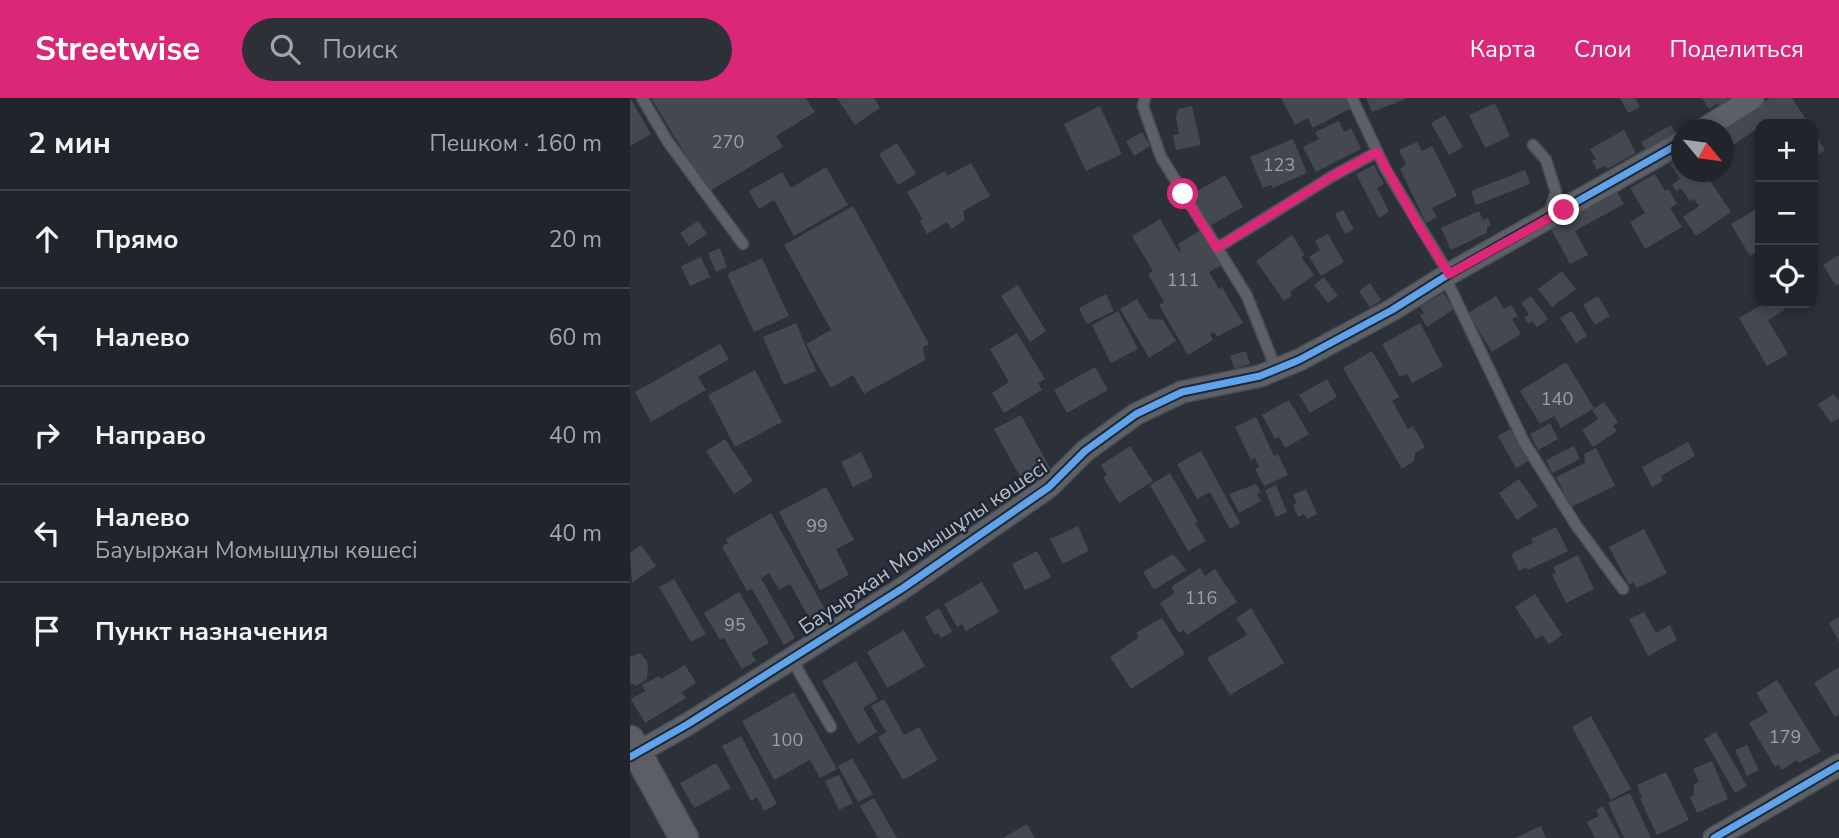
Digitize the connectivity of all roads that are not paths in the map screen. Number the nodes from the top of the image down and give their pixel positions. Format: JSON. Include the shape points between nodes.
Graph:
{"nodes":[{"id":1,"x":642,"y":98,"type":"edge"},
{"id":2,"x":1145,"y":98,"type":"edge"},
{"id":3,"x":1352,"y":98,"type":"edge"},
{"id":4,"x":1753,"y":98,"type":"edge"},
{"id":5,"x":1720,"y":119,"type":"edge"},
{"id":6,"x":1533,"y":145,"type":"dead end"},
{"id":7,"x":1671,"y":148,"type":"edge"},
{"id":8,"x":1377,"y":152,"type":"junction"},
{"id":9,"x":1546,"y":220,"type":"junction"},
{"id":10,"x":743,"y":244,"type":"dead end"},
{"id":11,"x":1217,"y":248,"type":"junction"},
{"id":12,"x":1447,"y":275,"type":"junction"},
{"id":13,"x":1276,"y":369,"type":"junction"},
{"id":14,"x":1623,"y":589,"type":"dead end"},
{"id":15,"x":791,"y":658,"type":"junction"},
{"id":16,"x":831,"y":727,"type":"dead end"},
{"id":17,"x":632,"y":750,"type":"edge"},
{"id":18,"x":1839,"y":765,"type":"edge"},
{"id":19,"x":684,"y":838,"type":"edge"},
{"id":20,"x":1714,"y":838,"type":"edge"}],
"edges":[{"from":1,"to":10,"type":"lane","via":[[668,142]]},
{"from":2,"to":11,"type":"lane","via":[[1143,106],[1161,157]]},
{"from":3,"to":8,"type":"lane"},
{"from":4,"to":5,"type":"street"},
{"from":6,"to":9,"type":"lane","via":[[1546,160],[1556,192]]},
{"from":7,"to":9,"type":"street","name":"Бауыржан Момышұлы көшесі"},
{"from":8,"to":11,"type":"lane"},
{"from":8,"to":12,"type":"lane"},
{"from":9,"to":12,"type":"street","name":"Бауыржан Момышұлы көшесі"},
{"from":11,"to":13,"type":"lane","via":[[1247,296]]},
{"from":12,"to":13,"type":"street","name":"Бауыржан Момышұлы көшесі","via":[[1392,310]]},
{"from":12,"to":14,"type":"lane","via":[[1524,442]]},
{"from":13,"to":15,"type":"street","name":"Бауыржан Момышұлы көшесі","via":[[1182,392],[1136,414],[1085,451],[1049,487],[903,588]]},
{"from":15,"to":16,"type":"lane"},
{"from":15,"to":17,"type":"street","name":"Бауыржан Момышұлы көшесі","via":[[688,724]]},
{"from":17,"to":19,"type":"street"},
{"from":18,"to":20,"type":"street"}]}
